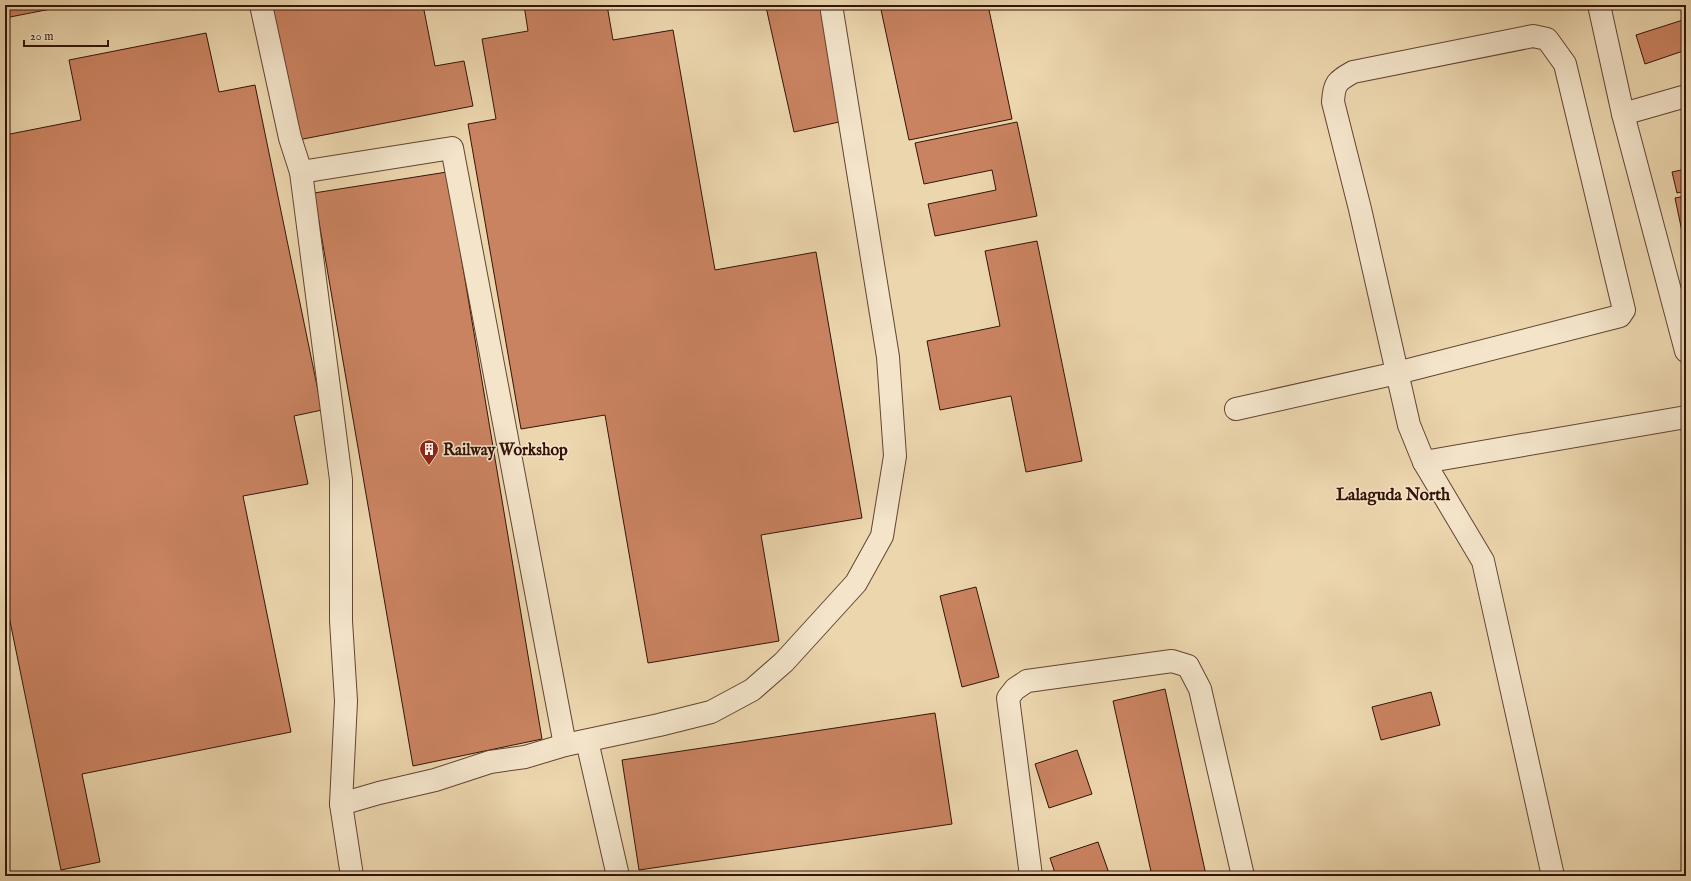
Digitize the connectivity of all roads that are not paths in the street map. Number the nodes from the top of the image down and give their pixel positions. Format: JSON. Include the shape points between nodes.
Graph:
{"nodes":[{"id":1,"x":261,"y":5,"type":"edge"},
{"id":2,"x":831,"y":5,"type":"edge"},
{"id":3,"x":1599,"y":5,"type":"edge"},
{"id":4,"x":1686,"y":96,"type":"edge"},
{"id":5,"x":1623,"y":114,"type":"junction"},
{"id":6,"x":301,"y":172,"type":"junction"},
{"id":7,"x":1686,"y":351,"type":"edge"},
{"id":8,"x":1397,"y":373,"type":"junction"},
{"id":9,"x":1236,"y":409,"type":"dead end"},
{"id":10,"x":1686,"y":417,"type":"edge"},
{"id":11,"x":1424,"y":462,"type":"junction"},
{"id":12,"x":587,"y":741,"type":"junction"},
{"id":13,"x":565,"y":746,"type":"junction"},
{"id":14,"x":341,"y":804,"type":"junction"},
{"id":15,"x":352,"y":876,"type":"edge"},
{"id":16,"x":618,"y":876,"type":"edge"},
{"id":17,"x":1031,"y":876,"type":"edge"},
{"id":18,"x":1243,"y":876,"type":"edge"},
{"id":19,"x":1553,"y":876,"type":"edge"}],
"edges":[{"from":1,"to":6,"type":"street","via":[[290,138]]},
{"from":2,"to":12,"type":"street","via":[[888,357],[895,456],[882,536],[856,583],[784,662],[752,690],[711,712]]},
{"from":3,"to":5,"type":"street"},
{"from":4,"to":5,"type":"street"},
{"from":5,"to":7,"type":"street"},
{"from":6,"to":13,"type":"street","via":[[452,148]]},
{"from":6,"to":14,"type":"street","via":[[341,480],[341,621],[346,701]]},
{"from":8,"to":8,"type":"street","via":[[1333,102],[1333,88],[1342,78],[1353,72],[1533,36],[1547,39],[1565,64],[1624,310],[1620,316],[1613,318]]},
{"from":8,"to":9,"type":"street"},
{"from":8,"to":11,"type":"street","via":[[1409,425]]},
{"from":10,"to":11,"type":"street"},
{"from":11,"to":19,"type":"street","via":[[1483,562]]},
{"from":12,"to":13,"type":"street"},
{"from":12,"to":16,"type":"street"},
{"from":13,"to":14,"type":"street","via":[[525,757],[490,762],[435,780]]},
{"from":14,"to":15,"type":"street"},
{"from":17,"to":18,"type":"street","via":[[1008,698],[1026,681],[1172,660],[1188,666],[1200,689]]}]}
